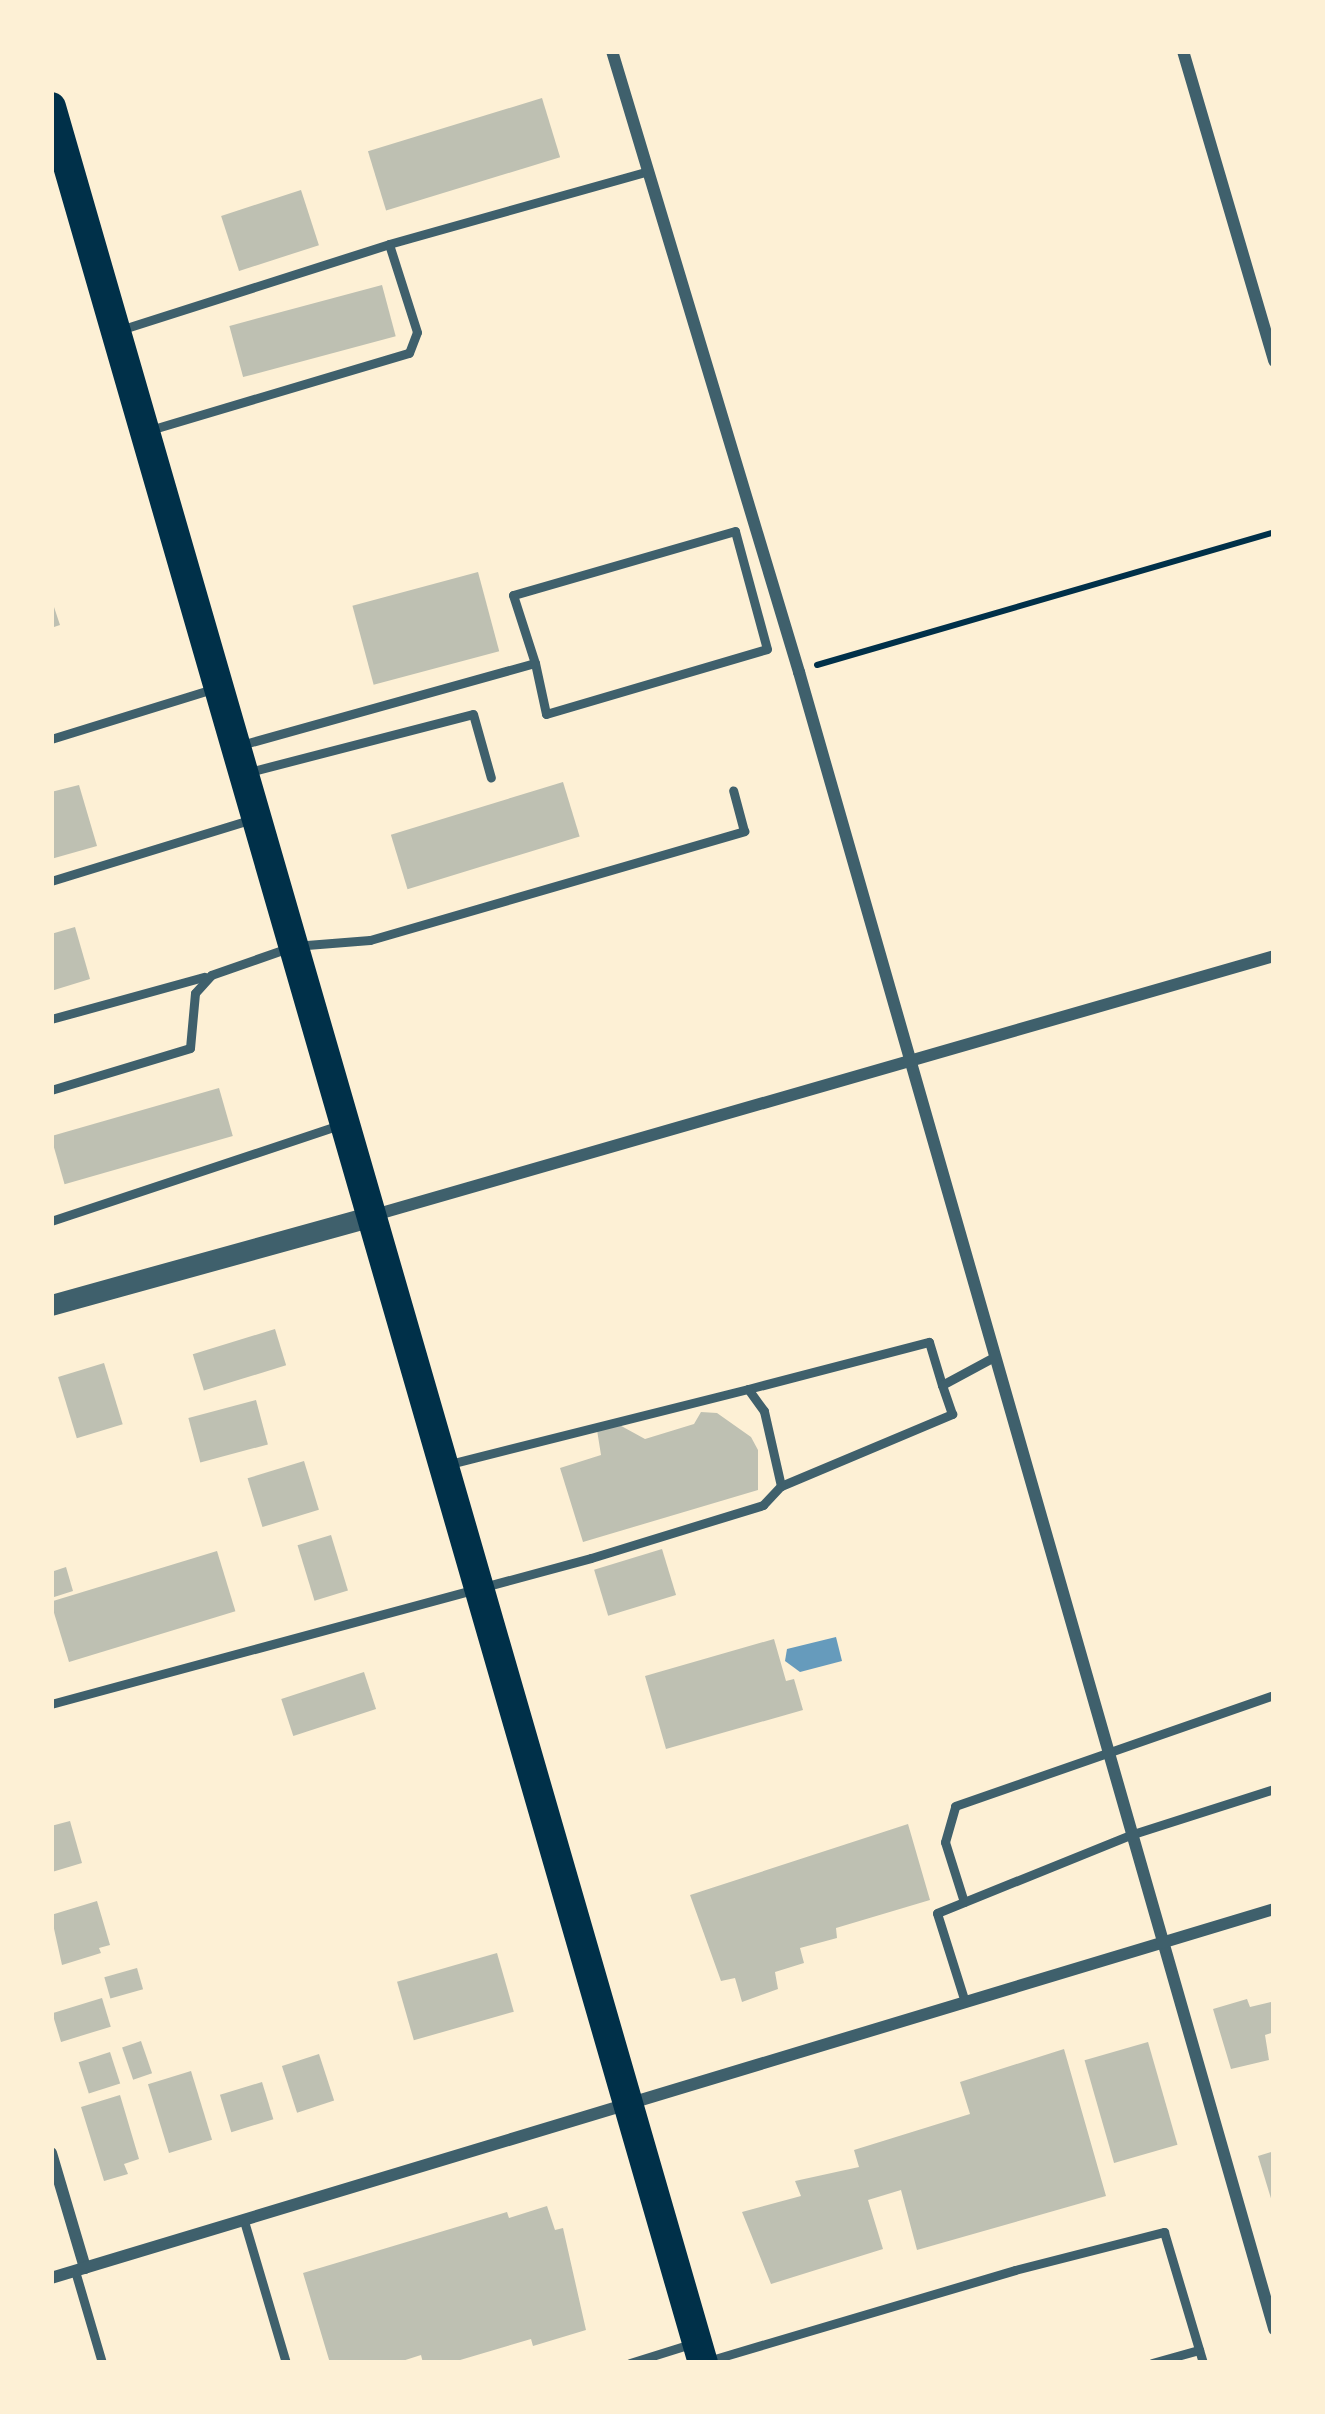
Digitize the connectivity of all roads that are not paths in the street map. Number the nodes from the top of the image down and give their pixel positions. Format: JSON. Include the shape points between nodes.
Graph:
{"nodes":[{"id":1,"x":612,"y":51,"type":"edge"},
{"id":2,"x":1183,"y":51,"type":"edge"},
{"id":3,"x":51,"y":107,"type":"edge"},
{"id":4,"x":646,"y":172,"type":"junction"},
{"id":5,"x":389,"y":244,"type":"junction"},
{"id":6,"x":116,"y":331,"type":"junction"},
{"id":7,"x":1274,"y":361,"type":"edge"},
{"id":8,"x":145,"y":431,"type":"junction"},
{"id":9,"x":535,"y":663,"type":"junction"},
{"id":10,"x":219,"y":688,"type":"junction"},
{"id":11,"x":51,"y":739,"type":"edge"},
{"id":12,"x":240,"y":760,"type":"junction"},
{"id":13,"x":491,"y":778,"type":"dead end"},
{"id":14,"x":733,"y":790,"type":"dead end"},
{"id":15,"x":256,"y":818,"type":"junction"},
{"id":16,"x":51,"y":881,"type":"edge"},
{"id":17,"x":293,"y":946,"type":"junction"},
{"id":18,"x":1274,"y":956,"type":"edge"},
{"id":19,"x":204,"y":977,"type":"junction"},
{"id":20,"x":51,"y":1018,"type":"edge"},
{"id":21,"x":910,"y":1058,"type":"junction"},
{"id":22,"x":51,"y":1090,"type":"edge"},
{"id":23,"x":344,"y":1123,"type":"junction"},
{"id":24,"x":371,"y":1216,"type":"junction"},
{"id":25,"x":51,"y":1221,"type":"edge"},
{"id":26,"x":51,"y":1305,"type":"edge"},
{"id":27,"x":994,"y":1358,"type":"junction"},
{"id":28,"x":942,"y":1385,"type":"junction"},
{"id":29,"x":748,"y":1389,"type":"junction"},
{"id":30,"x":443,"y":1465,"type":"junction"},
{"id":31,"x":781,"y":1486,"type":"junction"},
{"id":32,"x":479,"y":1588,"type":"junction"},
{"id":33,"x":1274,"y":1695,"type":"edge"},
{"id":34,"x":51,"y":1704,"type":"edge"},
{"id":35,"x":1106,"y":1750,"type":"junction"},
{"id":36,"x":1274,"y":1789,"type":"edge"},
{"id":37,"x":1130,"y":1835,"type":"junction"},
{"id":38,"x":964,"y":1902,"type":"junction"},
{"id":39,"x":1274,"y":1909,"type":"edge"},
{"id":40,"x":1161,"y":1945,"type":"junction"},
{"id":41,"x":965,"y":2002,"type":"junction"},
{"id":42,"x":627,"y":2100,"type":"junction"},
{"id":43,"x":51,"y":2153,"type":"edge"},
{"id":44,"x":244,"y":2221,"type":"junction"},
{"id":45,"x":80,"y":2270,"type":"junction"},
{"id":46,"x":51,"y":2278,"type":"edge"},
{"id":47,"x":1274,"y":2329,"type":"edge"},
{"id":48,"x":1199,"y":2350,"type":"junction"},
{"id":49,"x":701,"y":2356,"type":"edge"},
{"id":50,"x":102,"y":2363,"type":"edge"},
{"id":51,"x":286,"y":2363,"type":"edge"},
{"id":52,"x":631,"y":2363,"type":"edge"},
{"id":53,"x":1152,"y":2363,"type":"edge"},
{"id":54,"x":1203,"y":2363,"type":"edge"}],
"edges":[{"from":1,"to":4,"type":"street"},
{"from":2,"to":7,"type":"street"},
{"from":3,"to":6,"type":"highway"},
{"from":4,"to":5,"type":"lane"},
{"from":4,"to":21,"type":"street"},
{"from":5,"to":6,"type":"lane"},
{"from":5,"to":8,"type":"lane","via":[[417,332],[409,353]]},
{"from":6,"to":8,"type":"highway"},
{"from":8,"to":10,"type":"highway"},
{"from":9,"to":9,"type":"lane","via":[[546,714],[767,649],[735,531],[513,595]]},
{"from":9,"to":12,"type":"lane"},
{"from":10,"to":11,"type":"lane"},
{"from":10,"to":12,"type":"highway"},
{"from":12,"to":13,"type":"lane","via":[[473,713]]},
{"from":12,"to":15,"type":"highway"},
{"from":14,"to":17,"type":"lane","via":[[744,831],[370,940]]},
{"from":15,"to":16,"type":"lane"},
{"from":15,"to":17,"type":"highway"},
{"from":17,"to":19,"type":"lane"},
{"from":17,"to":23,"type":"highway"},
{"from":18,"to":21,"type":"street"},
{"from":19,"to":20,"type":"lane"},
{"from":19,"to":22,"type":"lane","via":[[190,1048]]},
{"from":21,"to":24,"type":"street"},
{"from":21,"to":27,"type":"street"},
{"from":23,"to":24,"type":"highway"},
{"from":23,"to":25,"type":"lane"},
{"from":24,"to":26,"type":"street"},
{"from":24,"to":30,"type":"highway"},
{"from":27,"to":28,"type":"lane"},
{"from":27,"to":35,"type":"street"},
{"from":28,"to":29,"type":"lane","via":[[929,1342]]},
{"from":28,"to":31,"type":"lane","via":[[952,1414]]},
{"from":29,"to":30,"type":"lane"},
{"from":29,"to":31,"type":"lane","via":[[764,1411]]},
{"from":30,"to":32,"type":"highway"},
{"from":31,"to":32,"type":"lane","via":[[763,1505]]},
{"from":32,"to":34,"type":"lane"},
{"from":32,"to":42,"type":"highway"},
{"from":33,"to":35,"type":"lane"},
{"from":35,"to":37,"type":"street"},
{"from":35,"to":38,"type":"lane","via":[[955,1806],[945,1842]]},
{"from":36,"to":37,"type":"lane"},
{"from":37,"to":38,"type":"lane"},
{"from":37,"to":40,"type":"street"},
{"from":38,"to":41,"type":"lane","via":[[937,1913]]},
{"from":39,"to":40,"type":"street"},
{"from":40,"to":41,"type":"street"},
{"from":40,"to":47,"type":"street"},
{"from":41,"to":42,"type":"street"},
{"from":42,"to":44,"type":"street"},
{"from":42,"to":49,"type":"highway"},
{"from":43,"to":45,"type":"street"},
{"from":44,"to":45,"type":"street"},
{"from":44,"to":51,"type":"lane"},
{"from":45,"to":46,"type":"street"},
{"from":45,"to":50,"type":"lane"},
{"from":48,"to":49,"type":"lane","via":[[1164,2232]]},
{"from":48,"to":53,"type":"lane"},
{"from":48,"to":54,"type":"lane"},
{"from":49,"to":52,"type":"lane"}]}
